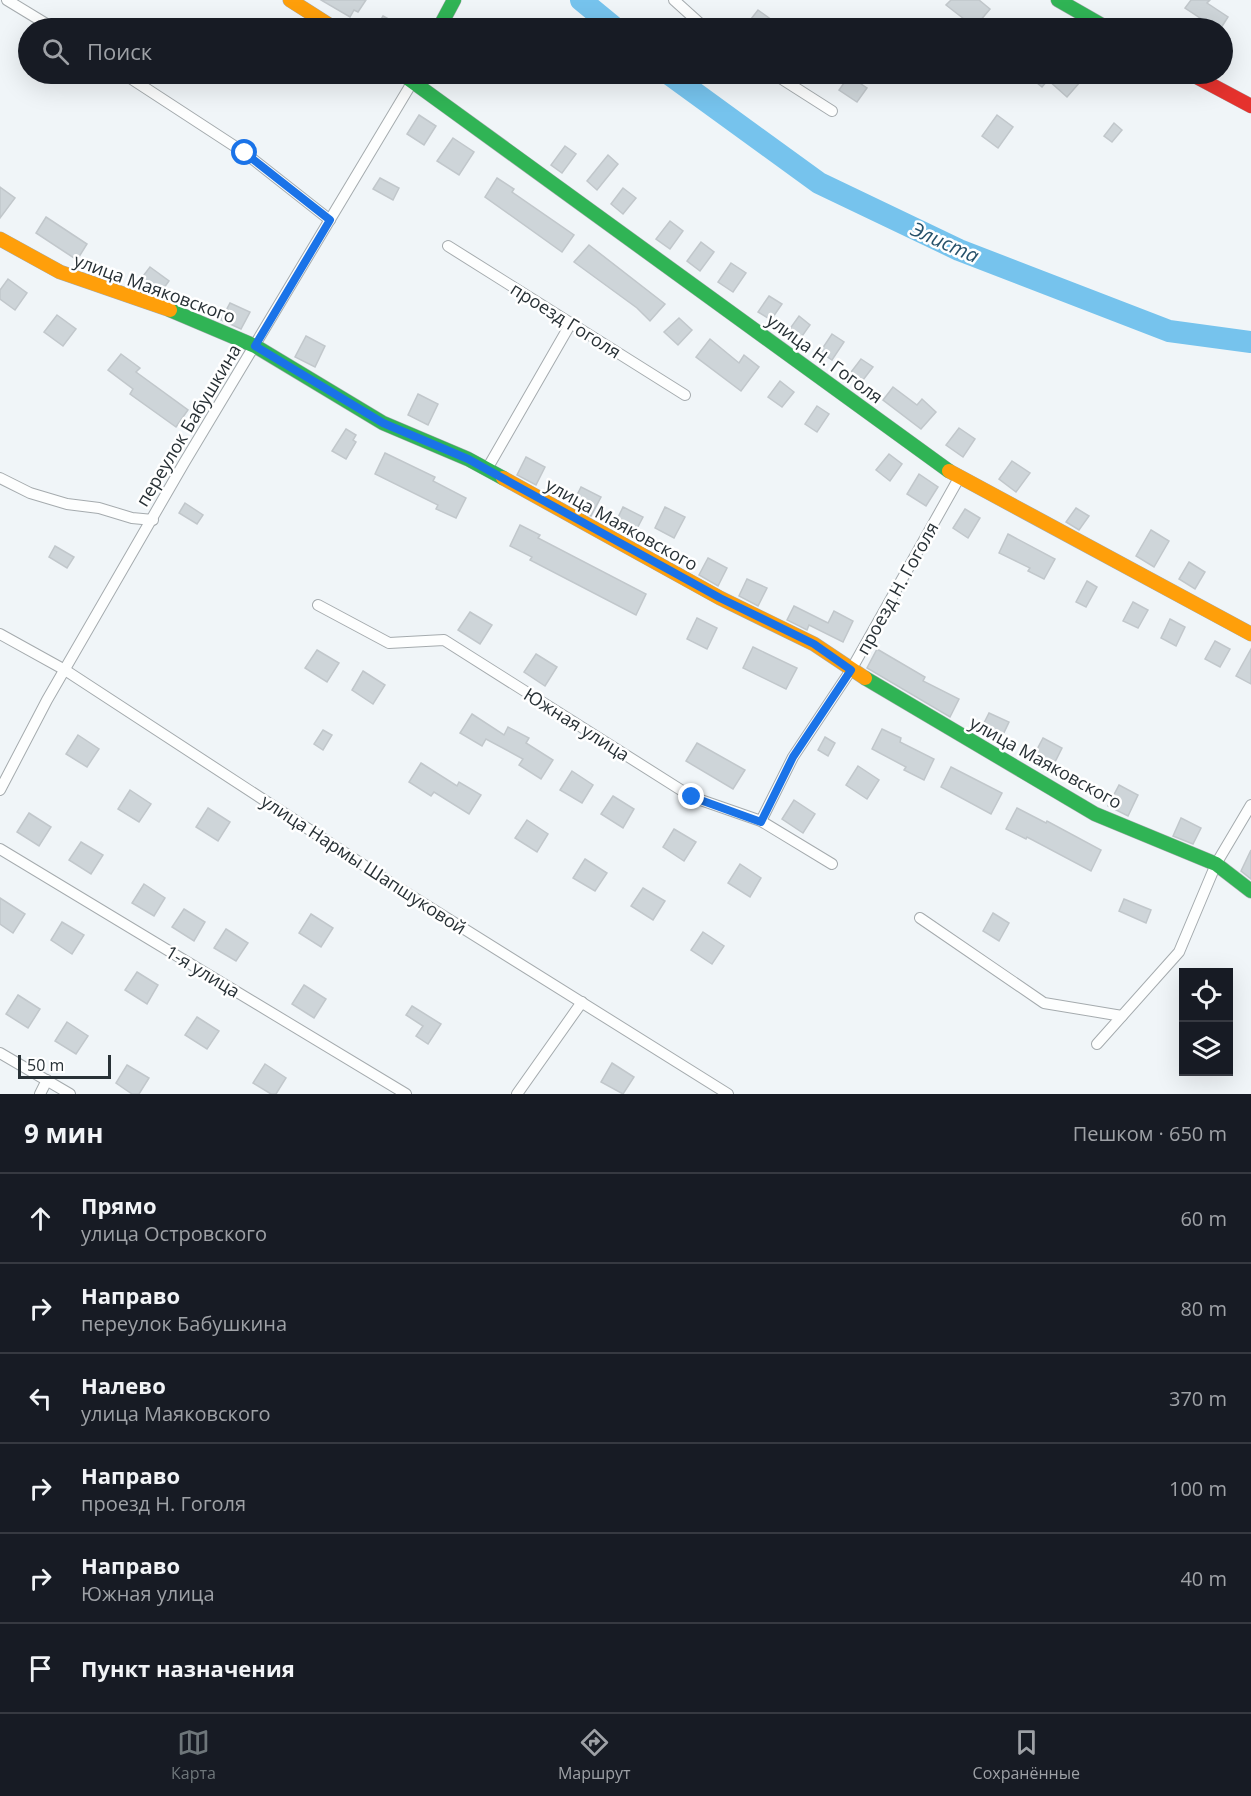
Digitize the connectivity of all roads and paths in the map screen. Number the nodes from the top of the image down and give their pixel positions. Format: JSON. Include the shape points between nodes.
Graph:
{"nodes":[{"id":1,"x":7,"y":0,"type":"edge"},
{"id":2,"x":290,"y":0,"type":"edge"},
{"id":3,"x":454,"y":0,"type":"edge"},
{"id":4,"x":674,"y":0,"type":"edge"},
{"id":5,"x":1058,"y":0,"type":"edge"},
{"id":6,"x":37,"y":18,"type":"edge"},
{"id":7,"x":318,"y":18,"type":"edge"},
{"id":8,"x":444,"y":18,"type":"edge"},
{"id":9,"x":694,"y":18,"type":"edge"},
{"id":10,"x":1090,"y":18,"type":"edge"},
{"id":11,"x":139,"y":84,"type":"edge"},
{"id":12,"x":406,"y":84,"type":"edge"},
{"id":13,"x":422,"y":84,"type":"edge"},
{"id":14,"x":790,"y":84,"type":"edge"},
{"id":15,"x":1210,"y":84,"type":"edge"},
{"id":16,"x":1251,"y":106,"type":"edge"},
{"id":17,"x":832,"y":111,"type":"dead end"},
{"id":18,"x":330,"y":220,"type":"junction"},
{"id":19,"x":0,"y":239,"type":"edge"},
{"id":20,"x":448,"y":246,"type":"dead end"},
{"id":21,"x":571,"y":323,"type":"junction"},
{"id":22,"x":255,"y":346,"type":"junction"},
{"id":23,"x":685,"y":395,"type":"dead end"},
{"id":24,"x":487,"y":469,"type":"junction"},
{"id":25,"x":0,"y":478,"type":"edge"},
{"id":26,"x":959,"y":478,"type":"junction"},
{"id":27,"x":153,"y":520,"type":"junction"},
{"id":28,"x":318,"y":605,"type":"dead end"},
{"id":29,"x":0,"y":634,"type":"edge"},
{"id":30,"x":1251,"y":634,"type":"edge"},
{"id":31,"x":65,"y":670,"type":"junction"},
{"id":32,"x":851,"y":670,"type":"junction"},
{"id":33,"x":0,"y":790,"type":"edge"},
{"id":34,"x":1251,"y":805,"type":"edge"},
{"id":35,"x":761,"y":822,"type":"junction"},
{"id":36,"x":0,"y":849,"type":"edge"},
{"id":37,"x":832,"y":864,"type":"dead end"},
{"id":38,"x":1216,"y":864,"type":"junction"},
{"id":39,"x":1251,"y":891,"type":"edge"},
{"id":40,"x":920,"y":918,"type":"dead end"},
{"id":41,"x":582,"y":1002,"type":"junction"},
{"id":42,"x":1122,"y":1016,"type":"junction"},
{"id":43,"x":1097,"y":1044,"type":"dead end"},
{"id":44,"x":0,"y":1053,"type":"edge"},
{"id":45,"x":47,"y":1080,"type":"junction"},
{"id":46,"x":40,"y":1094,"type":"edge"},
{"id":47,"x":70,"y":1094,"type":"edge"},
{"id":48,"x":406,"y":1094,"type":"edge"},
{"id":49,"x":517,"y":1094,"type":"edge"},
{"id":50,"x":728,"y":1094,"type":"edge"}],
"edges":[{"from":1,"to":6,"type":"street"},
{"from":2,"to":7,"type":"street"},
{"from":3,"to":8,"type":"street"},
{"from":4,"to":9,"type":"street"},
{"from":5,"to":10,"type":"street"},
{"from":11,"to":18,"type":"street","via":[[245,153]]},
{"from":12,"to":18,"type":"street","name":"переулок Бабушкина"},
{"from":13,"to":26,"type":"street","name":"улица Н. Гоголя"},
{"from":14,"to":17,"type":"street"},
{"from":15,"to":16,"type":"street"},
{"from":18,"to":22,"type":"street","name":"переулок Бабушкина"},
{"from":19,"to":22,"type":"street","name":"улица Маяковского","via":[[60,272],[191,317]]},
{"from":20,"to":21,"type":"street","name":"проезд Гоголя"},
{"from":21,"to":23,"type":"street","name":"проезд Гоголя"},
{"from":21,"to":24,"type":"street"},
{"from":22,"to":24,"type":"street","name":"улица Маяковского","via":[[383,423]]},
{"from":22,"to":27,"type":"street","name":"переулок Бабушкина"},
{"from":24,"to":32,"type":"street","name":"улица Маяковского","via":[[720,598],[814,644]]},
{"from":25,"to":27,"type":"street","via":[[30,493],[67,504]]},
{"from":26,"to":30,"type":"street","name":"улица Н. Гоголя"},
{"from":26,"to":32,"type":"street","name":"проезд Н. Гоголя"},
{"from":27,"to":31,"type":"street","name":"переулок Бабушкина"},
{"from":28,"to":35,"type":"street","name":"Южная улица","via":[[389,643],[444,640],[692,797]]},
{"from":29,"to":31,"type":"street","name":"улица Нармы Шапшуковой"},
{"from":31,"to":33,"type":"street","name":"переулок Бабушкина"},
{"from":31,"to":41,"type":"street","name":"улица Нармы Шапшуковой","via":[[394,885]]},
{"from":32,"to":35,"type":"street","name":"проезд Н. Гоголя","via":[[793,757]]},
{"from":32,"to":38,"type":"street","name":"улица Маяковского","via":[[1095,814]]},
{"from":34,"to":38,"type":"street"},
{"from":35,"to":37,"type":"street","name":"Южная улица"},
{"from":36,"to":48,"type":"street","name":"1-я улица"},
{"from":38,"to":39,"type":"street","name":"улица Маяковского"},
{"from":38,"to":42,"type":"street","via":[[1179,952]]},
{"from":40,"to":42,"type":"street","via":[[1044,1003]]},
{"from":41,"to":49,"type":"street"},
{"from":41,"to":50,"type":"street","name":"улица Нармы Шапшуковой"},
{"from":42,"to":43,"type":"street"},
{"from":44,"to":45,"type":"street"},
{"from":45,"to":46,"type":"street"},
{"from":45,"to":47,"type":"street"}]}
